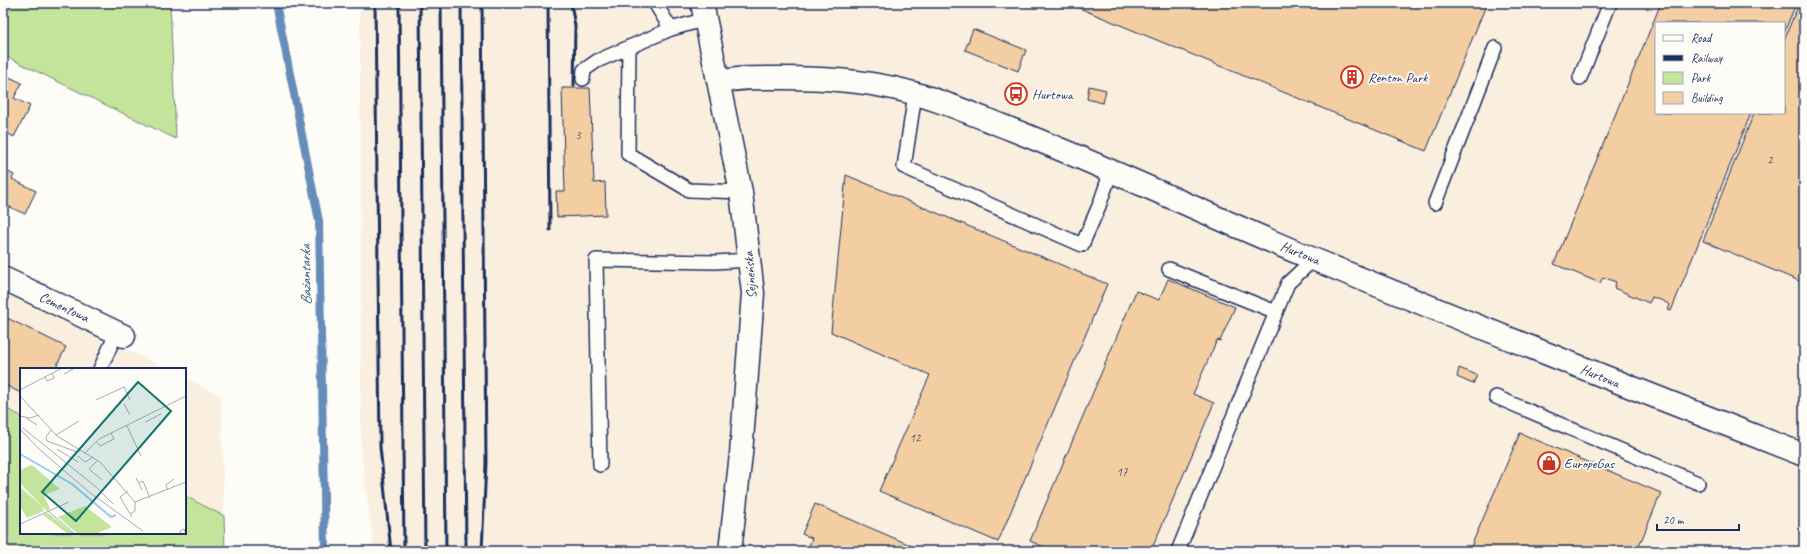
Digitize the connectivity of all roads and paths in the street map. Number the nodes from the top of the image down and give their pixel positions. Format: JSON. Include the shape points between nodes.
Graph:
{"nodes":[{"id":1,"x":655,"y":3,"type":"edge"},
{"id":2,"x":1610,"y":3,"type":"edge"},
{"id":3,"x":704,"y":11,"type":"edge"},
{"id":4,"x":671,"y":29,"type":"junction"},
{"id":5,"x":629,"y":47,"type":"junction"},
{"id":6,"x":1495,"y":48,"type":"dead end"},
{"id":7,"x":1580,"y":78,"type":"dead end"},
{"id":8,"x":583,"y":79,"type":"dead end"},
{"id":9,"x":720,"y":82,"type":"junction"},
{"id":10,"x":915,"y":94,"type":"junction"},
{"id":11,"x":1111,"y":171,"type":"junction"},
{"id":12,"x":741,"y":192,"type":"junction"},
{"id":13,"x":1435,"y":203,"type":"dead end"},
{"id":14,"x":1314,"y":259,"type":"junction"},
{"id":15,"x":749,"y":260,"type":"junction"},
{"id":16,"x":1169,"y":269,"type":"dead end"},
{"id":17,"x":3,"y":278,"type":"edge"},
{"id":18,"x":1276,"y":312,"type":"junction"},
{"id":19,"x":121,"y":334,"type":"joint"},
{"id":20,"x":101,"y":368,"type":"edge"},
{"id":21,"x":1496,"y":397,"type":"dead end"},
{"id":22,"x":1804,"y":455,"type":"edge"},
{"id":23,"x":600,"y":465,"type":"dead end"},
{"id":24,"x":1698,"y":483,"type":"dead end"},
{"id":25,"x":730,"y":551,"type":"edge"},
{"id":26,"x":1178,"y":551,"type":"edge"}],
"edges":[{"from":1,"to":4,"type":"lane"},
{"from":2,"to":7,"type":"lane"},
{"from":3,"to":4,"type":"lane"},
{"from":3,"to":9,"type":"street","name":"Sejneńska"},
{"from":4,"to":5,"type":"lane"},
{"from":5,"to":8,"type":"lane","via":[[596,61],[584,70]]},
{"from":5,"to":12,"type":"lane","via":[[628,154],[689,190]]},
{"from":6,"to":13,"type":"lane"},
{"from":9,"to":10,"type":"street","name":"Hurtowa","via":[[735,78],[822,78],[894,88]]},
{"from":9,"to":12,"type":"street","name":"Sejneńska"},
{"from":10,"to":11,"type":"street","name":"Hurtowa","via":[[960,108]]},
{"from":10,"to":11,"type":"lane","via":[[904,167],[1082,245]]},
{"from":11,"to":14,"type":"street","name":"Hurtowa","via":[[1212,217]]},
{"from":12,"to":15,"type":"street","name":"Sejneńska"},
{"from":14,"to":18,"type":"lane","via":[[1288,283]]},
{"from":14,"to":22,"type":"street","name":"Hurtowa"},
{"from":15,"to":23,"type":"lane","via":[[596,260]]},
{"from":15,"to":25,"type":"street","name":"Sejneńska","via":[[753,293],[741,454]]},
{"from":16,"to":18,"type":"lane"},
{"from":17,"to":19,"type":"street","name":"Cementowa"},
{"from":18,"to":26,"type":"lane"},
{"from":19,"to":20,"type":"lane"},
{"from":21,"to":24,"type":"lane"}]}
